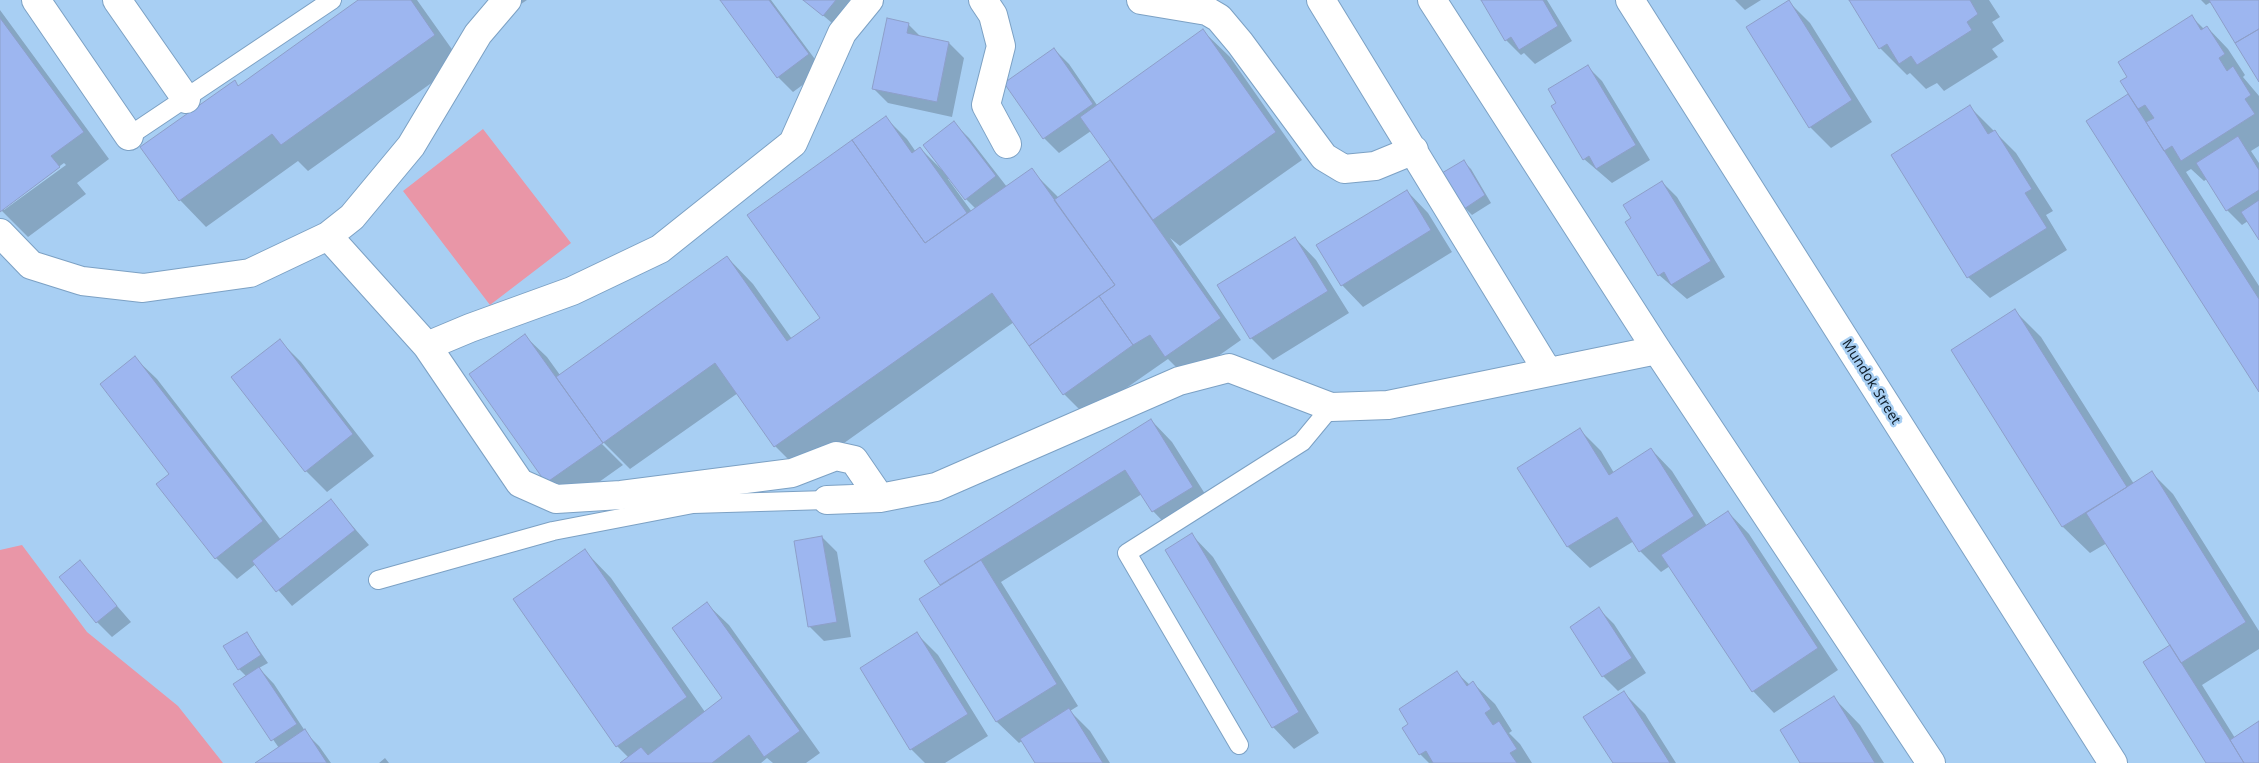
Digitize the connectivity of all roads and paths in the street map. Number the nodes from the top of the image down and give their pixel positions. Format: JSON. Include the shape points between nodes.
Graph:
{"nodes":[{"id":1,"x":36,"y":0,"type":"edge"},
{"id":2,"x":118,"y":0,"type":"edge"},
{"id":3,"x":332,"y":0,"type":"edge"},
{"id":4,"x":507,"y":0,"type":"edge"},
{"id":5,"x":869,"y":0,"type":"edge"},
{"id":6,"x":983,"y":0,"type":"edge"},
{"id":7,"x":1141,"y":0,"type":"edge"},
{"id":8,"x":1321,"y":0,"type":"edge"},
{"id":9,"x":1432,"y":0,"type":"edge"},
{"id":10,"x":1630,"y":0,"type":"edge"},
{"id":11,"x":186,"y":99,"type":"junction"},
{"id":12,"x":129,"y":136,"type":"joint"},
{"id":13,"x":1007,"y":144,"type":"dead end"},
{"id":14,"x":1414,"y":150,"type":"junction"},
{"id":15,"x":0,"y":233,"type":"edge"},
{"id":16,"x":328,"y":236,"type":"junction"},
{"id":17,"x":427,"y":346,"type":"junction"},
{"id":18,"x":1657,"y":350,"type":"junction"},
{"id":19,"x":1548,"y":372,"type":"junction"},
{"id":20,"x":1331,"y":407,"type":"junction"},
{"id":21,"x":880,"y":498,"type":"junction"},
{"id":22,"x":827,"y":500,"type":"joint"},
{"id":23,"x":378,"y":580,"type":"dead end"},
{"id":24,"x":1239,"y":745,"type":"dead end"},
{"id":25,"x":1931,"y":763,"type":"edge"},
{"id":26,"x":2113,"y":763,"type":"edge"}],
"edges":[{"from":1,"to":12,"type":"street"},
{"from":2,"to":11,"type":"street"},
{"from":3,"to":11,"type":"lane"},
{"from":4,"to":16,"type":"street","via":[[478,34],[411,146],[352,217]]},
{"from":5,"to":17,"type":"street","via":[[842,33],[793,143],[660,249],[572,290]]},
{"from":6,"to":13,"type":"street","via":[[993,15],[1001,46],[986,105]]},
{"from":7,"to":14,"type":"street","via":[[1207,11],[1218,18],[1324,157],[1344,169],[1375,166]]},
{"from":8,"to":14,"type":"street"},
{"from":9,"to":18,"type":"street"},
{"from":10,"to":26,"type":"street","name":"Mundok Street"},
{"from":11,"to":12,"type":"lane"},
{"from":14,"to":19,"type":"street"},
{"from":15,"to":16,"type":"street","via":[[31,265],[82,281],[143,288],[250,272]]},
{"from":16,"to":17,"type":"street"},
{"from":17,"to":21,"type":"street","via":[[520,482],[556,499],[621,495],[792,473],[836,456],[854,460]]},
{"from":18,"to":19,"type":"street"},
{"from":18,"to":25,"type":"street"},
{"from":19,"to":20,"type":"street","via":[[1388,405]]},
{"from":20,"to":21,"type":"street","via":[[1229,368],[1179,381],[936,487]]},
{"from":20,"to":24,"type":"lane","via":[[1302,442],[1127,553]]},
{"from":21,"to":22,"type":"street"},
{"from":22,"to":23,"type":"lane","via":[[692,504],[553,531]]}]}
